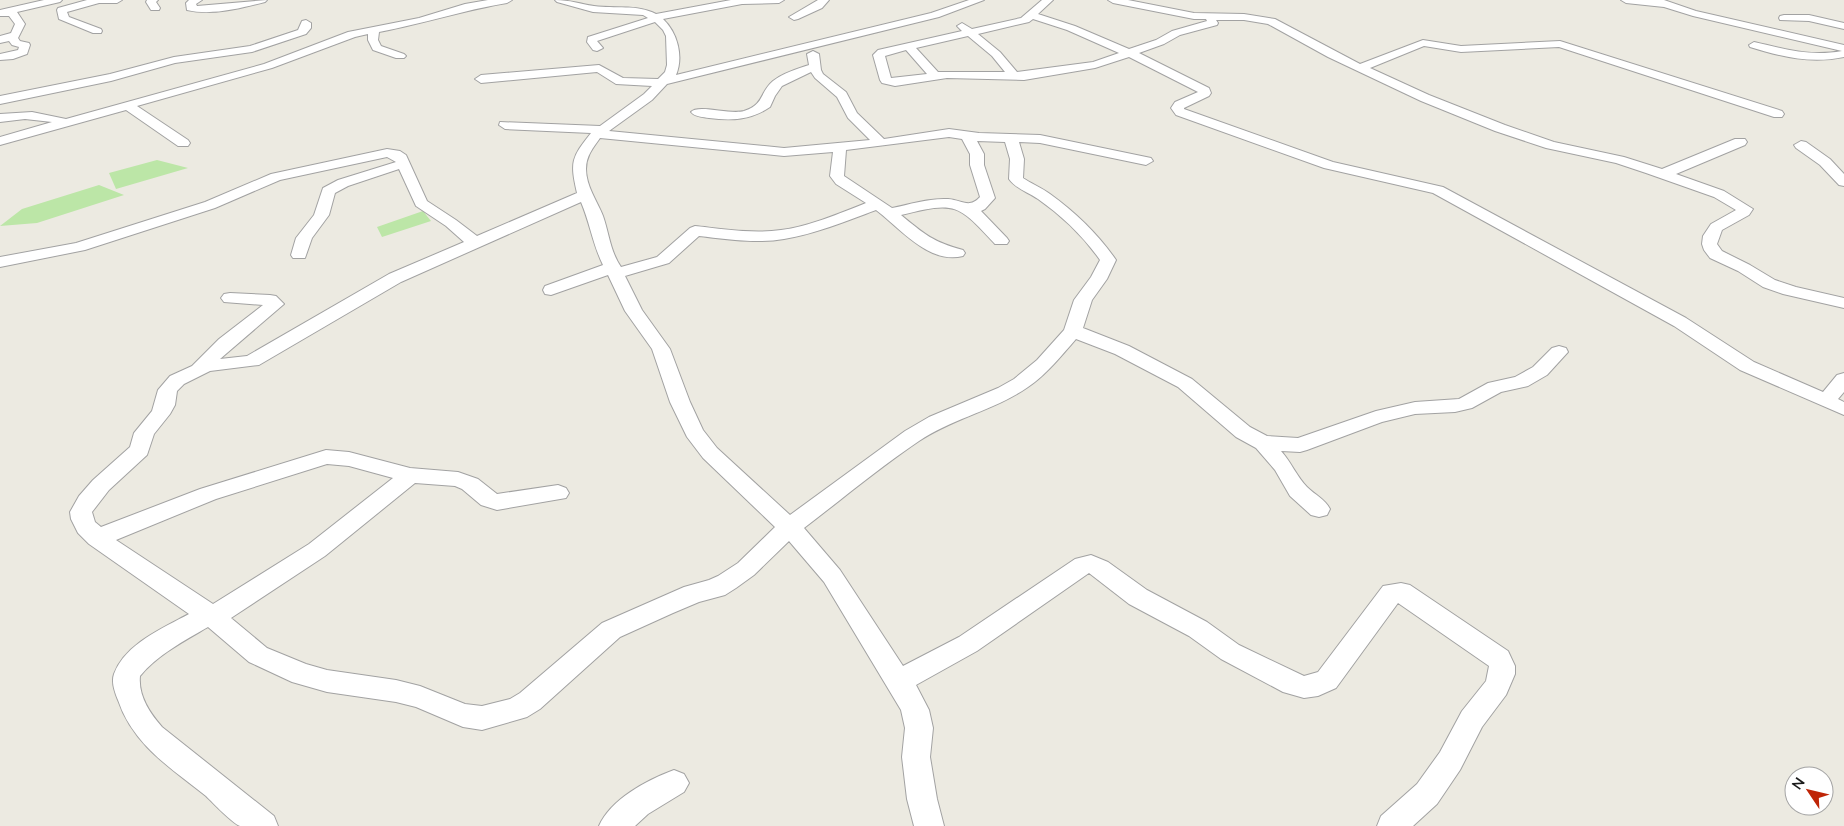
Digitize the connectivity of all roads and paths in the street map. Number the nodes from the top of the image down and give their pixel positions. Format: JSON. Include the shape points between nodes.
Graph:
{"nodes":[{"id":1,"x":50,"y":0,"type":"edge"},
{"id":2,"x":56,"y":0,"type":"edge"},
{"id":3,"x":117,"y":0,"type":"edge"},
{"id":4,"x":197,"y":0,"type":"edge"},
{"id":5,"x":262,"y":0,"type":"edge"},
{"id":6,"x":507,"y":0,"type":"edge"},
{"id":7,"x":560,"y":0,"type":"edge"},
{"id":8,"x":779,"y":0,"type":"edge"},
{"id":9,"x":824,"y":0,"type":"edge"},
{"id":10,"x":978,"y":0,"type":"edge"},
{"id":11,"x":1048,"y":0,"type":"edge"},
{"id":12,"x":1113,"y":0,"type":"edge"},
{"id":13,"x":1626,"y":0,"type":"edge"},
{"id":14,"x":94,"y":1,"type":"edge"},
{"id":15,"x":745,"y":1,"type":"edge"},
{"id":16,"x":1658,"y":2,"type":"edge"},
{"id":17,"x":38,"y":3,"type":"junction"},
{"id":18,"x":470,"y":3,"type":"edge"},
{"id":19,"x":3,"y":12,"type":"edge"},
{"id":20,"x":649,"y":12,"type":"edge"},
{"id":21,"x":944,"y":12,"type":"junction"},
{"id":22,"x":1032,"y":14,"type":"junction"},
{"id":23,"x":1202,"y":17,"type":"junction"},
{"id":24,"x":794,"y":18,"type":"dead end"},
{"id":25,"x":1763,"y":18,"type":"dead end"},
{"id":26,"x":1784,"y":18,"type":"dead end"},
{"id":27,"x":1809,"y":18,"type":"junction"},
{"id":28,"x":306,"y":23,"type":"dead end"},
{"id":29,"x":1748,"y":25,"type":"junction"},
{"id":30,"x":1844,"y":26,"type":"edge"},
{"id":31,"x":374,"y":30,"type":"junction"},
{"id":32,"x":97,"y":31,"type":"dead end"},
{"id":33,"x":969,"y":32,"type":"junction"},
{"id":34,"x":1778,"y":32,"type":"junction"},
{"id":35,"x":12,"y":37,"type":"junction"},
{"id":36,"x":0,"y":40,"type":"edge"},
{"id":37,"x":262,"y":45,"type":"junction"},
{"id":38,"x":907,"y":45,"type":"junction"},
{"id":39,"x":1754,"y":45,"type":"dead end"},
{"id":40,"x":808,"y":46,"type":"junction"},
{"id":41,"x":597,"y":48,"type":"dead end"},
{"id":42,"x":1844,"y":48,"type":"edge"},
{"id":43,"x":1129,"y":53,"type":"junction"},
{"id":44,"x":1844,"y":54,"type":"edge"},
{"id":45,"x":0,"y":56,"type":"edge"},
{"id":46,"x":400,"y":56,"type":"dead end"},
{"id":47,"x":283,"y":62,"type":"junction"},
{"id":48,"x":815,"y":66,"type":"junction"},
{"id":49,"x":1360,"y":68,"type":"junction"},
{"id":50,"x":140,"y":69,"type":"junction"},
{"id":51,"x":935,"y":76,"type":"junction"},
{"id":52,"x":1014,"y":76,"type":"junction"},
{"id":53,"x":481,"y":79,"type":"dead end"},
{"id":54,"x":663,"y":82,"type":"junction"},
{"id":55,"x":159,"y":96,"type":"junction"},
{"id":56,"x":0,"y":100,"type":"edge"},
{"id":57,"x":127,"y":105,"type":"junction"},
{"id":58,"x":697,"y":112,"type":"dead end"},
{"id":59,"x":1778,"y":114,"type":"dead end"},
{"id":60,"x":0,"y":118,"type":"edge"},
{"id":61,"x":64,"y":122,"type":"junction"},
{"id":62,"x":505,"y":124,"type":"dead end"},
{"id":63,"x":600,"y":132,"type":"junction"},
{"id":64,"x":967,"y":135,"type":"junction"},
{"id":65,"x":1011,"y":138,"type":"junction"},
{"id":66,"x":0,"y":142,"type":"edge"},
{"id":67,"x":1740,"y":142,"type":"dead end"},
{"id":68,"x":183,"y":143,"type":"dead end"},
{"id":69,"x":881,"y":144,"type":"junction"},
{"id":70,"x":1801,"y":145,"type":"dead end"},
{"id":71,"x":840,"y":147,"type":"junction"},
{"id":72,"x":1146,"y":161,"type":"dead end"},
{"id":73,"x":402,"y":164,"type":"junction"},
{"id":74,"x":1663,"y":174,"type":"junction"},
{"id":75,"x":1844,"y":182,"type":"edge"},
{"id":76,"x":585,"y":195,"type":"junction"},
{"id":77,"x":883,"y":208,"type":"junction"},
{"id":78,"x":970,"y":209,"type":"junction"},
{"id":79,"x":1000,"y":241,"type":"dead end"},
{"id":80,"x":474,"y":242,"type":"junction"},
{"id":81,"x":957,"y":253,"type":"dead end"},
{"id":82,"x":299,"y":255,"type":"dead end"},
{"id":83,"x":0,"y":262,"type":"edge"},
{"id":84,"x":615,"y":270,"type":"junction"},
{"id":85,"x":551,"y":290,"type":"dead end"},
{"id":86,"x":230,"y":298,"type":"dead end"},
{"id":87,"x":1844,"y":302,"type":"edge"},
{"id":88,"x":1073,"y":332,"type":"junction"},
{"id":89,"x":1559,"y":352,"type":"dead end"},
{"id":90,"x":199,"y":369,"type":"junction"},
{"id":91,"x":1844,"y":378,"type":"edge"},
{"id":92,"x":1826,"y":401,"type":"junction"},
{"id":93,"x":1844,"y":409,"type":"edge"},
{"id":94,"x":1264,"y":443,"type":"junction"},
{"id":95,"x":410,"y":475,"type":"junction"},
{"id":96,"x":558,"y":493,"type":"dead end"},
{"id":97,"x":1319,"y":509,"type":"dead end"},
{"id":98,"x":789,"y":527,"type":"junction"},
{"id":99,"x":97,"y":538,"type":"junction"},
{"id":100,"x":211,"y":616,"type":"junction"},
{"id":101,"x":899,"y":681,"type":"junction"},
{"id":102,"x":674,"y":783,"type":"dead end"},
{"id":103,"x":263,"y":826,"type":"edge"},
{"id":104,"x":614,"y":826,"type":"edge"},
{"id":105,"x":929,"y":826,"type":"edge"},
{"id":106,"x":1392,"y":826,"type":"edge"}],
"edges":[{"from":1,"to":17,"type":"street"},
{"from":2,"to":17,"type":"street"},
{"from":3,"to":14,"type":"street"},
{"from":4,"to":5,"type":"street","via":[[191,3],[191,8],[235,6]]},
{"from":6,"to":18,"type":"street"},
{"from":7,"to":20,"type":"street","via":[[593,9]]},
{"from":8,"to":15,"type":"street"},
{"from":9,"to":24,"type":"street"},
{"from":10,"to":21,"type":"street"},
{"from":11,"to":22,"type":"street"},
{"from":12,"to":23,"type":"street"},
{"from":13,"to":16,"type":"street"},
{"from":14,"to":32,"type":"street","via":[[62,10],[64,18]]},
{"from":15,"to":20,"type":"street"},
{"from":16,"to":29,"type":"street"},
{"from":17,"to":19,"type":"street"},
{"from":18,"to":31,"type":"street","via":[[432,18]]},
{"from":19,"to":35,"type":"street","via":[[13,14],[20,24]]},
{"from":20,"to":41,"type":"street","via":[[592,39]]},
{"from":20,"to":54,"type":"street","via":[[665,24],[671,36],[673,65]]},
{"from":21,"to":33,"type":"street"},
{"from":21,"to":40,"type":"street","via":[[825,36]]},
{"from":22,"to":33,"type":"street","via":[[1019,22]]},
{"from":22,"to":43,"type":"street"},
{"from":23,"to":43,"type":"street","via":[[1213,23],[1176,33]]},
{"from":23,"to":49,"type":"street","via":[[1271,21]]},
{"from":25,"to":29,"type":"street"},
{"from":26,"to":27,"type":"street"},
{"from":27,"to":30,"type":"street"},
{"from":27,"to":34,"type":"street"},
{"from":28,"to":37,"type":"street","via":[[302,32]]},
{"from":29,"to":34,"type":"street"},
{"from":31,"to":46,"type":"street","via":[[373,40],[377,48]]},
{"from":31,"to":47,"type":"street","via":[[344,37]]},
{"from":33,"to":38,"type":"street"},
{"from":33,"to":52,"type":"street","via":[[996,54]]},
{"from":34,"to":42,"type":"street"},
{"from":35,"to":36,"type":"street"},
{"from":35,"to":45,"type":"street","via":[[25,46],[23,52]]},
{"from":37,"to":47,"type":"street","via":[[268,57]]},
{"from":37,"to":50,"type":"street","via":[[241,52],[174,60]]},
{"from":38,"to":51,"type":"street"},
{"from":38,"to":51,"type":"street","via":[[888,49],[879,55],[886,80],[896,82]]},
{"from":39,"to":44,"type":"street","via":[[1798,58],[1828,58]]},
{"from":40,"to":48,"type":"street"},
{"from":40,"to":54,"type":"street"},
{"from":43,"to":52,"type":"street","via":[[1095,65]]},
{"from":43,"to":92,"type":"street","via":[[1205,90],[1205,94],[1179,105],[1180,112],[1329,165],[1438,190],[1680,322],[1747,366]]},
{"from":47,"to":55,"type":"street"},
{"from":48,"to":58,"type":"street","via":[[778,82],[769,93],[766,104],[755,111],[732,118]]},
{"from":48,"to":69,"type":"street","via":[[819,76],[842,96],[852,115]]},
{"from":49,"to":59,"type":"street","via":[[1423,43],[1458,49],[1560,44]]},
{"from":49,"to":74,"type":"street","via":[[1500,128],[1551,145],[1619,160]]},
{"from":50,"to":55,"type":"street","via":[[162,80]]},
{"from":50,"to":56,"type":"street"},
{"from":51,"to":52,"type":"street"},
{"from":53,"to":54,"type":"street","via":[[599,68],[620,81]]},
{"from":54,"to":63,"type":"street"},
{"from":55,"to":57,"type":"street"},
{"from":57,"to":61,"type":"street"},
{"from":57,"to":68,"type":"street"},
{"from":60,"to":61,"type":"street","via":[[33,114]]},
{"from":61,"to":66,"type":"street"},
{"from":62,"to":63,"type":"street"},
{"from":63,"to":71,"type":"street","via":[[784,152]]},
{"from":63,"to":76,"type":"street","via":[[582,154],[579,169]]},
{"from":64,"to":65,"type":"street"},
{"from":64,"to":69,"type":"street","via":[[939,133]]},
{"from":64,"to":78,"type":"street","via":[[976,154],[988,198],[980,206]]},
{"from":65,"to":72,"type":"street","via":[[1040,138]]},
{"from":65,"to":88,"type":"street","via":[[1017,159],[1016,179],[1046,198],[1074,222],[1108,260],[1083,300]]},
{"from":67,"to":74,"type":"street"},
{"from":69,"to":71,"type":"street"},
{"from":70,"to":75,"type":"street","via":[[1825,162]]},
{"from":71,"to":77,"type":"street","via":[[837,176],[841,182]]},
{"from":73,"to":80,"type":"street","via":[[421,203]]},
{"from":73,"to":82,"type":"street","via":[[328,191],[321,215],[304,238]]},
{"from":73,"to":83,"type":"street","via":[[399,156],[387,153],[294,172],[210,205],[99,241],[64,251]]},
{"from":74,"to":87,"type":"street","via":[[1725,196],[1745,209],[1713,232],[1710,248],[1716,255],[1771,284]]},
{"from":76,"to":80,"type":"street"},
{"from":76,"to":84,"type":"street","via":[[595,216],[604,250]]},
{"from":77,"to":78,"type":"street","via":[[941,203]]},
{"from":77,"to":81,"type":"street","via":[[921,239],[942,251]]},
{"from":77,"to":84,"type":"street","via":[[782,235],[749,236],[695,231],[663,260]]},
{"from":78,"to":79,"type":"street"},
{"from":80,"to":90,"type":"street","via":[[379,287],[252,360]]},
{"from":84,"to":85,"type":"street"},
{"from":84,"to":98,"type":"street","via":[[634,311],[661,349],[694,432],[710,453]]},
{"from":86,"to":90,"type":"street","via":[[270,300],[275,304],[225,343]]},
{"from":88,"to":94,"type":"street","via":[[1122,350],[1186,383],[1243,432]]},
{"from":88,"to":98,"type":"street","via":[[1021,383],[912,436]]},
{"from":89,"to":94,"type":"street","via":[[1540,372],[1520,382],[1495,387],[1466,404],[1392,413],[1300,445]]},
{"from":90,"to":99,"type":"street","via":[[171,386],[160,414],[144,434],[140,450],[87,501],[81,512],[82,519]]},
{"from":91,"to":92,"type":"street"},
{"from":92,"to":93,"type":"street"},
{"from":94,"to":97,"type":"street","via":[[1298,491]]},
{"from":95,"to":96,"type":"street","via":[[458,479],[497,502]]},
{"from":95,"to":99,"type":"street","via":[[349,458],[326,457],[208,494]]},
{"from":95,"to":100,"type":"street","via":[[317,550]]},
{"from":98,"to":100,"type":"street","via":[[727,582],[611,630],[530,701],[517,709],[482,718],[463,715],[396,691],[301,674],[258,655]]},
{"from":98,"to":101,"type":"street","via":[[832,576]]},
{"from":99,"to":100,"type":"street"},
{"from":100,"to":103,"type":"street","via":[[136,662],[126,682],[131,701],[156,739]]},
{"from":101,"to":105,"type":"street","via":[[915,710],[919,728],[916,757]]},
{"from":101,"to":106,"type":"street","via":[[968,644],[1083,565],[1100,568],[1138,597],[1198,629],[1230,652],[1304,687],[1326,680],[1392,593],[1401,592],[1499,659],[1502,674],[1497,687],[1472,719],[1450,761],[1427,794]]},
{"from":102,"to":104,"type":"street","via":[[638,804]]}]}
